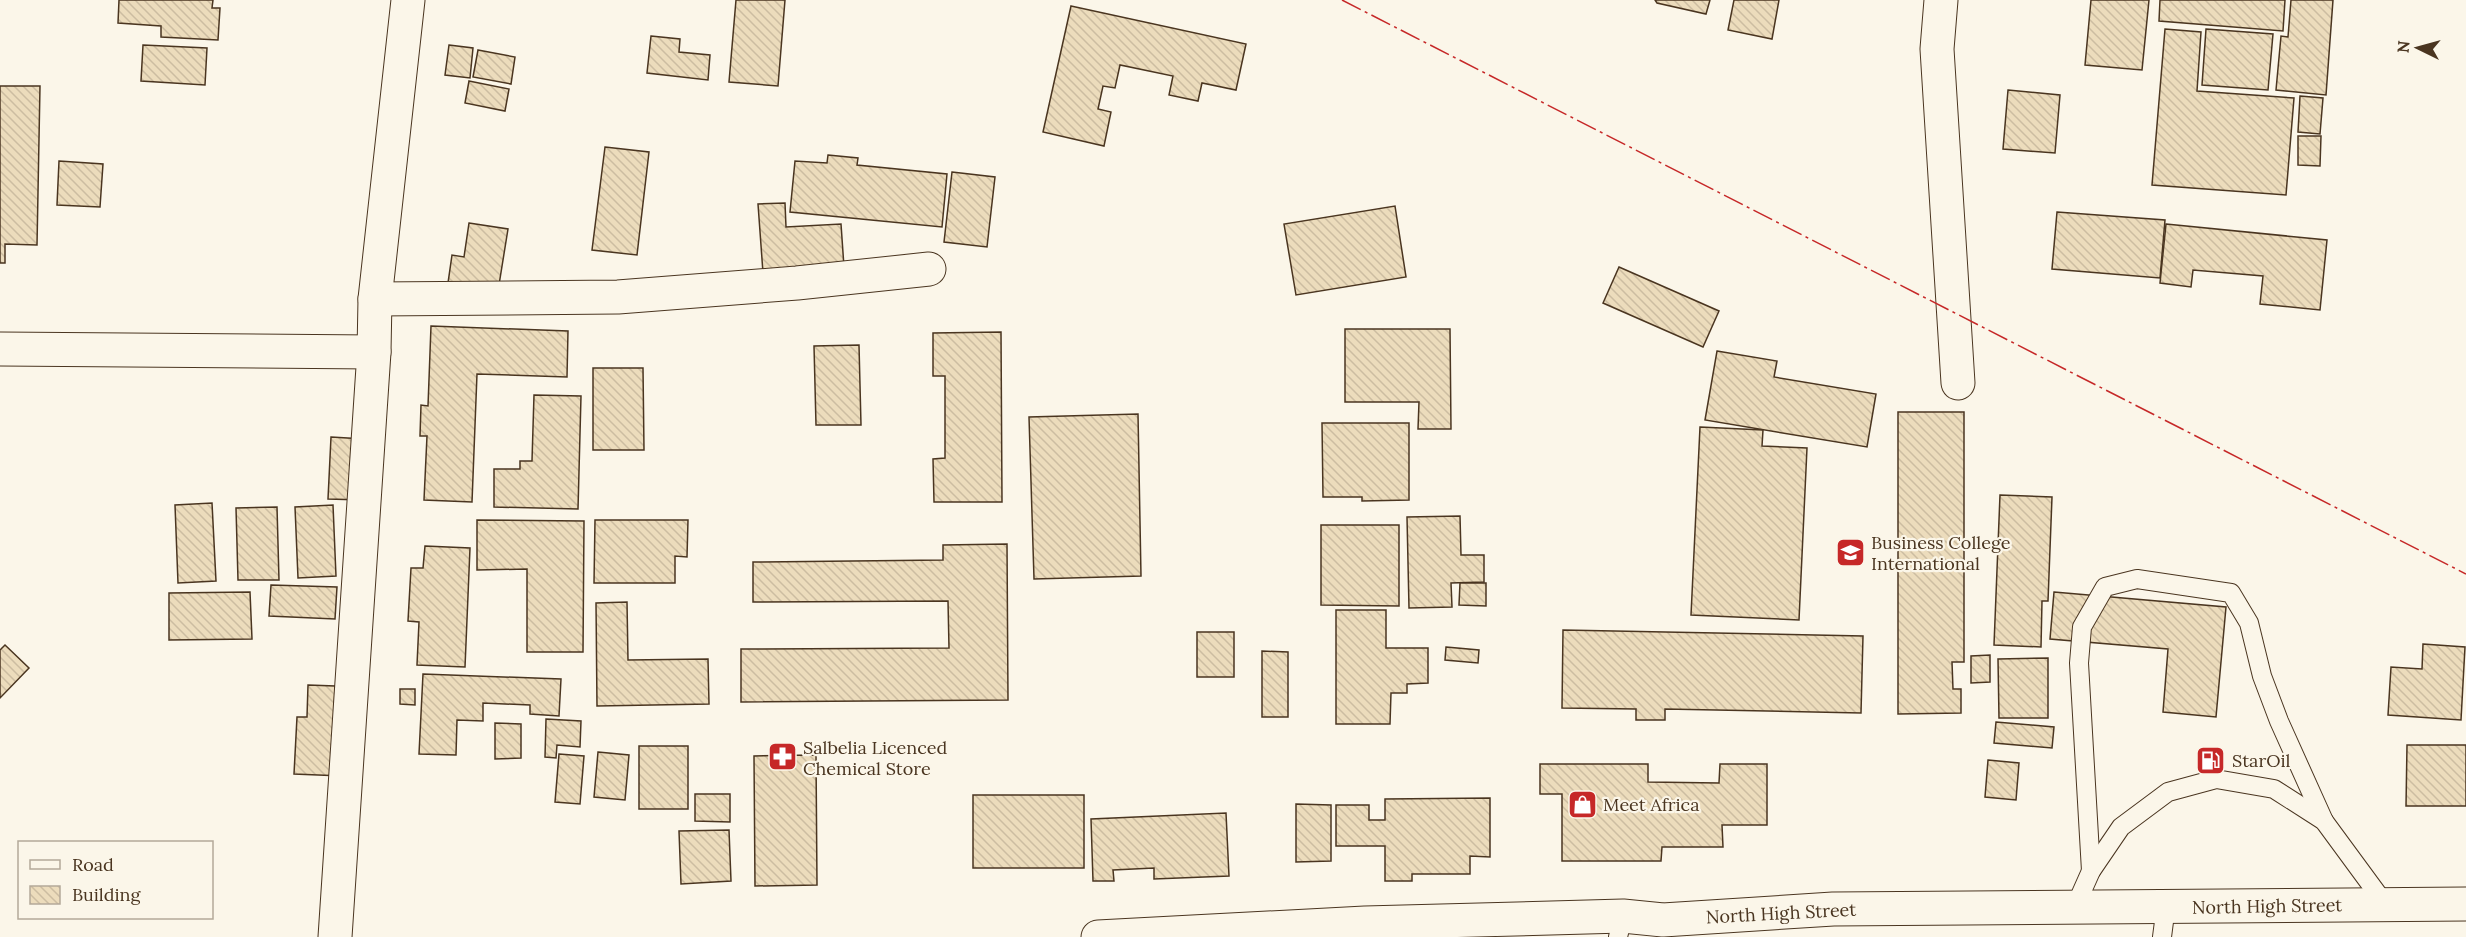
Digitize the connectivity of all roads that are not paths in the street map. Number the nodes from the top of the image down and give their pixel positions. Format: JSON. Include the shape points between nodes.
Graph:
{"nodes":[{"id":1,"x":408,"y":0,"type":"edge"},
{"id":2,"x":1941,"y":0,"type":"edge"},
{"id":3,"x":928,"y":269,"type":"dead end"},
{"id":4,"x":375,"y":299,"type":"junction"},
{"id":5,"x":0,"y":349,"type":"edge"},
{"id":6,"x":374,"y":352,"type":"junction"},
{"id":7,"x":1958,"y":383,"type":"dead end"},
{"id":8,"x":2324,"y":821,"type":"junction"},
{"id":9,"x":2091,"y":871,"type":"junction"},
{"id":10,"x":2385,"y":904,"type":"junction"},
{"id":11,"x":2466,"y":904,"type":"edge"},
{"id":12,"x":2074,"y":907,"type":"junction"},
{"id":13,"x":2164,"y":922,"type":"edge"},
{"id":14,"x":1621,"y":927,"type":"edge"},
{"id":15,"x":1367,"y":930,"type":"edge"},
{"id":16,"x":335,"y":937,"type":"edge"},
{"id":17,"x":1100,"y":937,"type":"edge"}],
"edges":[{"from":1,"to":4,"type":"main road"},
{"from":2,"to":7,"type":"main road","via":[[1937,49]]},
{"from":3,"to":4,"type":"main road","via":[[618,297]]},
{"from":4,"to":6,"type":"main road"},
{"from":5,"to":6,"type":"main road"},
{"from":6,"to":16,"type":"main road"},
{"from":8,"to":9,"type":"lane","via":[[2274,789],[2217,779],[2168,792],[2121,827]]},
{"from":8,"to":9,"type":"lane","via":[[2279,721],[2248,623],[2231,593],[2137,579],[2105,587],[2082,627],[2079,663]]},
{"from":8,"to":10,"type":"lane"},
{"from":9,"to":12,"type":"lane"},
{"from":10,"to":11,"type":"main road","name":"North High Street"},
{"from":10,"to":13,"type":"main road","name":"North High Street"},
{"from":12,"to":13,"type":"main road","name":"North High Street"},
{"from":12,"to":14,"type":"main road","name":"North High Street","via":[[1833,909],[1663,920]]},
{"from":14,"to":15,"type":"main road","name":"North High Street"},
{"from":15,"to":17,"type":"main road","name":"North High Street"}]}
